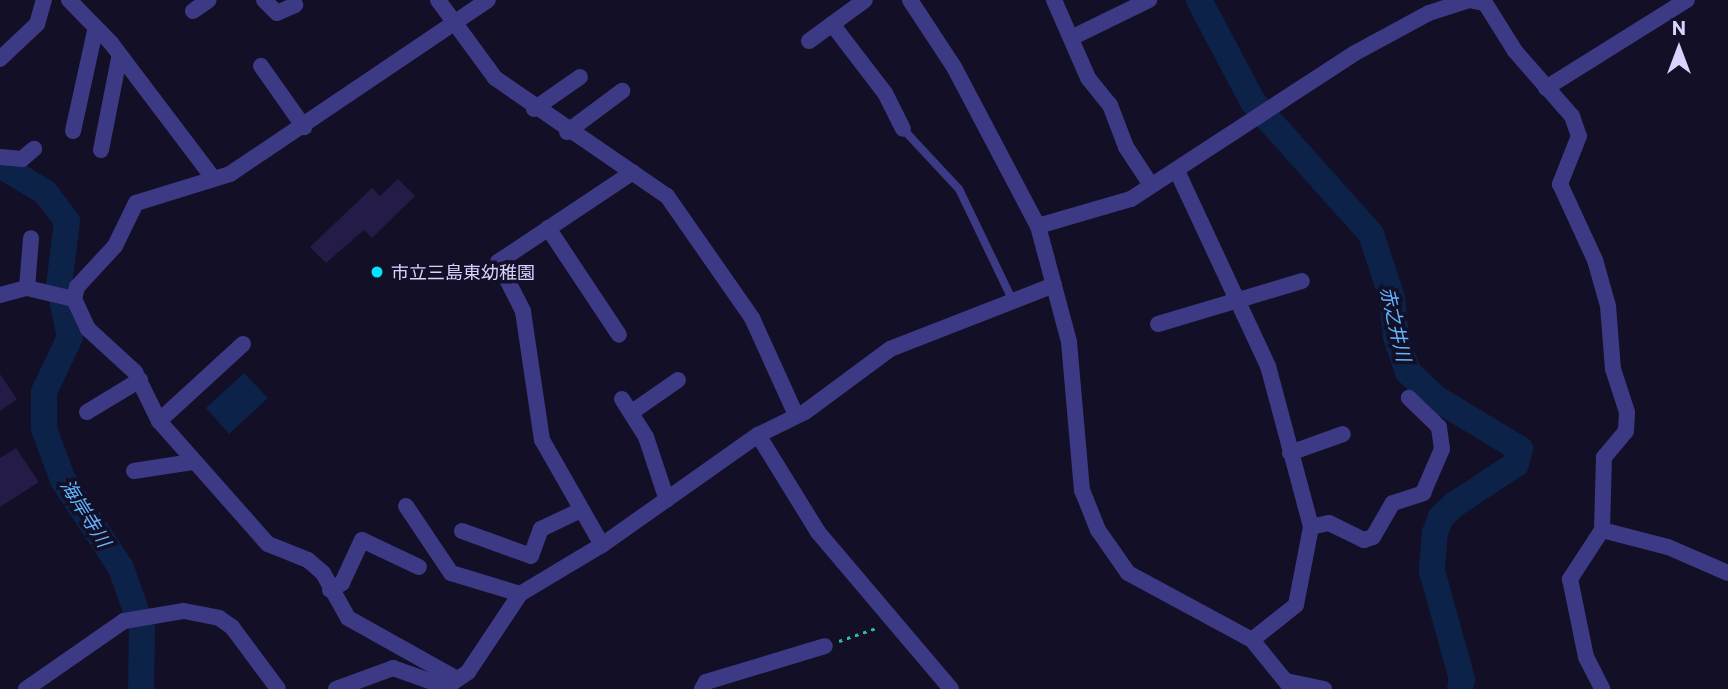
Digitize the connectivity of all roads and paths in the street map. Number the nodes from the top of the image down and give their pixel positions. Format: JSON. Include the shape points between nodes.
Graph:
{"nodes":[{"id":1,"x":44,"y":0,"type":"edge"},
{"id":2,"x":69,"y":0,"type":"edge"},
{"id":3,"x":209,"y":0,"type":"edge"},
{"id":4,"x":264,"y":0,"type":"edge"},
{"id":5,"x":438,"y":0,"type":"edge"},
{"id":6,"x":488,"y":0,"type":"edge"},
{"id":7,"x":865,"y":0,"type":"edge"},
{"id":8,"x":910,"y":0,"type":"edge"},
{"id":9,"x":1054,"y":0,"type":"edge"},
{"id":10,"x":1149,"y":0,"type":"edge"},
{"id":11,"x":1687,"y":0,"type":"edge"},
{"id":12,"x":298,"y":2,"type":"edge"},
{"id":13,"x":1426,"y":6,"type":"edge"},
{"id":14,"x":193,"y":11,"type":"dead end"},
{"id":15,"x":458,"y":24,"type":"junction"},
{"id":16,"x":832,"y":24,"type":"junction"},
{"id":17,"x":95,"y":32,"type":"junction"},
{"id":18,"x":1071,"y":38,"type":"junction"},
{"id":19,"x":810,"y":41,"type":"dead end"},
{"id":20,"x":119,"y":58,"type":"junction"},
{"id":21,"x":0,"y":59,"type":"edge"},
{"id":22,"x":261,"y":66,"type":"dead end"},
{"id":23,"x":580,"y":76,"type":"dead end"},
{"id":24,"x":1546,"y":88,"type":"junction"},
{"id":25,"x":622,"y":91,"type":"dead end"},
{"id":26,"x":534,"y":109,"type":"junction"},
{"id":27,"x":304,"y":127,"type":"junction"},
{"id":28,"x":903,"y":129,"type":"joint"},
{"id":29,"x":73,"y":131,"type":"dead end"},
{"id":30,"x":567,"y":132,"type":"junction"},
{"id":31,"x":34,"y":149,"type":"dead end"},
{"id":32,"x":101,"y":150,"type":"dead end"},
{"id":33,"x":0,"y":156,"type":"edge"},
{"id":34,"x":1177,"y":171,"type":"junction"},
{"id":35,"x":632,"y":172,"type":"junction"},
{"id":36,"x":214,"y":178,"type":"junction"},
{"id":37,"x":1151,"y":185,"type":"junction"},
{"id":38,"x":1038,"y":226,"type":"junction"},
{"id":39,"x":548,"y":228,"type":"junction"},
{"id":40,"x":31,"y":238,"type":"dead end"},
{"id":41,"x":1302,"y":281,"type":"dead end"},
{"id":42,"x":1054,"y":285,"type":"junction"},
{"id":43,"x":27,"y":288,"type":"junction"},
{"id":44,"x":0,"y":295,"type":"edge"},
{"id":45,"x":70,"y":298,"type":"junction"},
{"id":46,"x":1235,"y":300,"type":"junction"},
{"id":47,"x":1013,"y":301,"type":"junction"},
{"id":48,"x":1158,"y":324,"type":"dead end"},
{"id":49,"x":619,"y":335,"type":"dead end"},
{"id":50,"x":243,"y":344,"type":"dead end"},
{"id":51,"x":140,"y":380,"type":"junction"},
{"id":52,"x":678,"y":380,"type":"dead end"},
{"id":53,"x":1409,"y":398,"type":"dead end"},
{"id":54,"x":87,"y":412,"type":"dead end"},
{"id":55,"x":795,"y":413,"type":"junction"},
{"id":56,"x":159,"y":421,"type":"junction"},
{"id":57,"x":1343,"y":434,"type":"dead end"},
{"id":58,"x":758,"y":436,"type":"junction"},
{"id":59,"x":1290,"y":453,"type":"junction"},
{"id":60,"x":192,"y":462,"type":"junction"},
{"id":61,"x":134,"y":471,"type":"dead end"},
{"id":62,"x":667,"y":500,"type":"junction"},
{"id":63,"x":406,"y":506,"type":"dead end"},
{"id":64,"x":581,"y":510,"type":"junction"},
{"id":65,"x":1311,"y":527,"type":"junction"},
{"id":66,"x":1602,"y":530,"type":"junction"},
{"id":67,"x":462,"y":531,"type":"dead end"},
{"id":68,"x":602,"y":545,"type":"junction"},
{"id":69,"x":419,"y":567,"type":"dead end"},
{"id":70,"x":1728,"y":573,"type":"edge"},
{"id":71,"x":330,"y":590,"type":"junction"},
{"id":72,"x":520,"y":594,"type":"junction"},
{"id":73,"x":894,"y":622,"type":"junction"},
{"id":74,"x":1252,"y":640,"type":"junction"},
{"id":75,"x":825,"y":646,"type":"joint"},
{"id":76,"x":457,"y":679,"type":"junction"},
{"id":77,"x":1289,"y":685,"type":"edge"},
{"id":78,"x":26,"y":689,"type":"edge"},
{"id":79,"x":278,"y":689,"type":"edge"},
{"id":80,"x":336,"y":689,"type":"edge"},
{"id":81,"x":702,"y":689,"type":"edge"},
{"id":82,"x":951,"y":689,"type":"edge"},
{"id":83,"x":1324,"y":689,"type":"edge"},
{"id":84,"x":1602,"y":689,"type":"edge"}],
"edges":[{"from":1,"to":21,"type":"street","via":[[37,24]]},
{"from":2,"to":17,"type":"street"},
{"from":3,"to":14,"type":"street"},
{"from":4,"to":12,"type":"street","via":[[277,13]]},
{"from":5,"to":15,"type":"street"},
{"from":6,"to":15,"type":"street"},
{"from":7,"to":16,"type":"street"},
{"from":8,"to":38,"type":"street","via":[[954,67]]},
{"from":9,"to":18,"type":"street"},
{"from":10,"to":18,"type":"street"},
{"from":11,"to":24,"type":"street"},
{"from":13,"to":24,"type":"street","via":[[1469,0],[1485,3]]},
{"from":13,"to":34,"type":"street"},
{"from":15,"to":26,"type":"street","via":[[495,78]]},
{"from":15,"to":27,"type":"street"},
{"from":16,"to":19,"type":"street"},
{"from":16,"to":28,"type":"street","via":[[885,93]]},
{"from":17,"to":20,"type":"street"},
{"from":17,"to":29,"type":"street"},
{"from":18,"to":37,"type":"street"},
{"from":20,"to":32,"type":"street"},
{"from":20,"to":36,"type":"street"},
{"from":22,"to":27,"type":"street"},
{"from":23,"to":26,"type":"street"},
{"from":24,"to":66,"type":"street","via":[[1572,116],[1579,136],[1560,184],[1595,260],[1608,306],[1613,369],[1626,412],[1626,431],[1604,457]]},
{"from":25,"to":30,"type":"street"},
{"from":26,"to":30,"type":"street"},
{"from":27,"to":36,"type":"street","via":[[230,174]]},
{"from":28,"to":47,"type":"lane","via":[[959,189]]},
{"from":30,"to":35,"type":"street"},
{"from":31,"to":33,"type":"street","via":[[22,159]]},
{"from":34,"to":37,"type":"street"},
{"from":34,"to":46,"type":"street"},
{"from":35,"to":39,"type":"street"},
{"from":35,"to":55,"type":"street","via":[[667,196],[721,268],[752,318]]},
{"from":36,"to":45,"type":"street","via":[[136,204],[115,246]]},
{"from":37,"to":38,"type":"street","via":[[1115,206]]},
{"from":38,"to":42,"type":"street"},
{"from":39,"to":49,"type":"street"},
{"from":39,"to":64,"type":"street","via":[[498,262],[523,310],[537,425]]},
{"from":40,"to":43,"type":"street"},
{"from":41,"to":46,"type":"street"},
{"from":42,"to":47,"type":"street"},
{"from":42,"to":74,"type":"street","via":[[1069,342],[1082,491],[1098,530],[1128,573]]},
{"from":43,"to":44,"type":"street"},
{"from":43,"to":45,"type":"street"},
{"from":45,"to":51,"type":"street","via":[[88,329]]},
{"from":46,"to":48,"type":"street"},
{"from":46,"to":59,"type":"street","via":[[1268,366]]},
{"from":47,"to":55,"type":"street","via":[[890,349],[805,412]]},
{"from":50,"to":56,"type":"street"},
{"from":51,"to":54,"type":"street"},
{"from":51,"to":56,"type":"street"},
{"from":52,"to":62,"type":"street","via":[[627,406]]},
{"from":53,"to":65,"type":"street","via":[[1439,427],[1443,449],[1423,493],[1393,503],[1373,537],[1364,540],[1329,523]]},
{"from":55,"to":58,"type":"street"},
{"from":56,"to":60,"type":"street"},
{"from":57,"to":59,"type":"street"},
{"from":58,"to":62,"type":"street"},
{"from":58,"to":73,"type":"street","via":[[818,532]]},
{"from":59,"to":65,"type":"street"},
{"from":60,"to":61,"type":"street"},
{"from":60,"to":71,"type":"street","via":[[268,544],[308,560]]},
{"from":62,"to":68,"type":"street"},
{"from":63,"to":72,"type":"street","via":[[451,573]]},
{"from":64,"to":67,"type":"street","via":[[541,529],[531,556]]},
{"from":64,"to":68,"type":"street"},
{"from":65,"to":74,"type":"street","via":[[1296,605]]},
{"from":66,"to":70,"type":"street","via":[[1668,547]]},
{"from":66,"to":84,"type":"street","via":[[1570,579],[1583,646]]},
{"from":68,"to":72,"type":"street"},
{"from":69,"to":71,"type":"street","via":[[362,540],[342,583]]},
{"from":71,"to":76,"type":"street","via":[[348,618],[364,630]]},
{"from":72,"to":76,"type":"street","via":[[483,653]]},
{"from":73,"to":75,"type":"path"},
{"from":73,"to":82,"type":"street"},
{"from":74,"to":77,"type":"street"},
{"from":75,"to":81,"type":"street","via":[[706,682]]},
{"from":76,"to":80,"type":"street","via":[[438,687],[419,674],[393,668]]},
{"from":77,"to":83,"type":"street"},
{"from":78,"to":79,"type":"street","via":[[138,615],[184,611],[219,618],[232,627]]}]}
